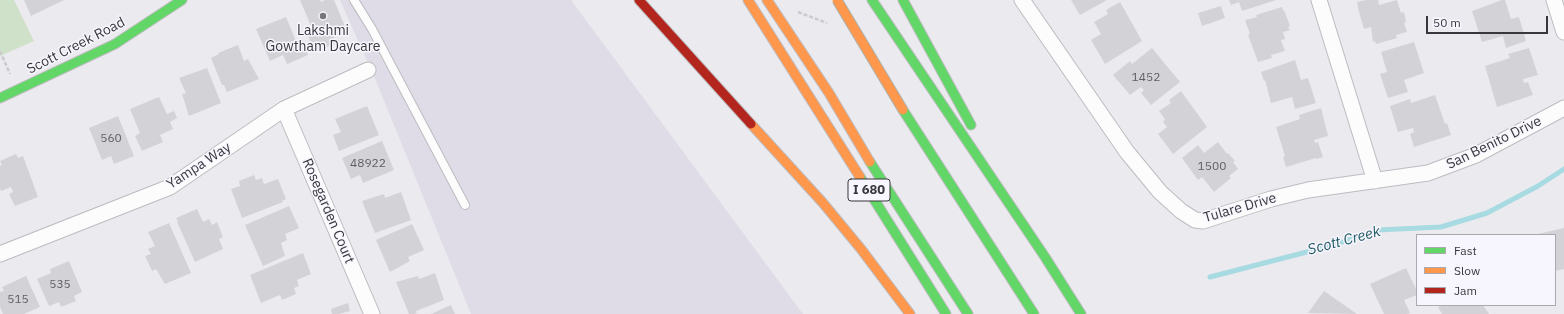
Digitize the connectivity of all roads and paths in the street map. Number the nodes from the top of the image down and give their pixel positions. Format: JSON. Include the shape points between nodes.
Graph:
{"nodes":[{"id":1,"x":182,"y":0,"type":"edge"},
{"id":2,"x":354,"y":0,"type":"edge"},
{"id":3,"x":639,"y":0,"type":"edge"},
{"id":4,"x":748,"y":0,"type":"edge"},
{"id":5,"x":767,"y":0,"type":"edge"},
{"id":6,"x":837,"y":0,"type":"edge"},
{"id":7,"x":872,"y":0,"type":"edge"},
{"id":8,"x":903,"y":0,"type":"edge"},
{"id":9,"x":1022,"y":0,"type":"edge"},
{"id":10,"x":1319,"y":0,"type":"edge"},
{"id":11,"x":1554,"y":0,"type":"edge"},
{"id":12,"x":797,"y":11,"type":"dead end"},
{"id":13,"x":834,"y":25,"type":"dead end"},
{"id":14,"x":1564,"y":32,"type":"edge"},
{"id":15,"x":0,"y":51,"type":"edge"},
{"id":16,"x":368,"y":70,"type":"dead end"},
{"id":17,"x":17,"y":91,"type":"junction"},
{"id":18,"x":0,"y":98,"type":"edge"},
{"id":19,"x":1564,"y":108,"type":"edge"},
{"id":20,"x":284,"y":109,"type":"junction"},
{"id":21,"x":973,"y":130,"type":"dead end"},
{"id":22,"x":985,"y":151,"type":"dead end"},
{"id":23,"x":1375,"y":181,"type":"junction"},
{"id":24,"x":465,"y":205,"type":"dead end"},
{"id":25,"x":0,"y":254,"type":"edge"},
{"id":26,"x":1045,"y":257,"type":"junction"},
{"id":27,"x":372,"y":314,"type":"edge"},
{"id":28,"x":910,"y":314,"type":"edge"},
{"id":29,"x":946,"y":314,"type":"edge"},
{"id":30,"x":968,"y":314,"type":"edge"},
{"id":31,"x":1034,"y":314,"type":"edge"},
{"id":32,"x":1081,"y":314,"type":"edge"}],
"edges":[{"from":1,"to":17,"type":"main road","name":"Scott Creek Road","via":[[115,44]]},
{"from":2,"to":24,"type":"lane","via":[[372,29]]},
{"from":3,"to":28,"type":"main road","via":[[823,203]]},
{"from":4,"to":29,"type":"main road","number":"I 680"},
{"from":5,"to":30,"type":"main road","number":"I 680","via":[[829,93],[862,150]]},
{"from":6,"to":31,"type":"main road","bridge":true,"via":[[903,110]]},
{"from":7,"to":26,"type":"main road"},
{"from":8,"to":21,"type":"main road"},
{"from":9,"to":23,"type":"street","name":"Tulare Drive","via":[[1127,152],[1160,192],[1195,220],[1203,220],[1308,190]]},
{"from":10,"to":23,"type":"street"},
{"from":11,"to":14,"type":"street"},
{"from":12,"to":13,"type":"path"},
{"from":15,"to":17,"type":"path"},
{"from":16,"to":20,"type":"street","name":"Yampa Way"},
{"from":17,"to":18,"type":"main road","name":"Scott Creek Road"},
{"from":19,"to":23,"type":"street","name":"San Benito Drive","via":[[1454,164],[1428,173]]},
{"from":20,"to":25,"type":"street","name":"Yampa Way","via":[[170,187]]},
{"from":20,"to":27,"type":"street","name":"Rosegarden Court"},
{"from":22,"to":26,"type":"main road"},
{"from":26,"to":32,"type":"main road"}]}
